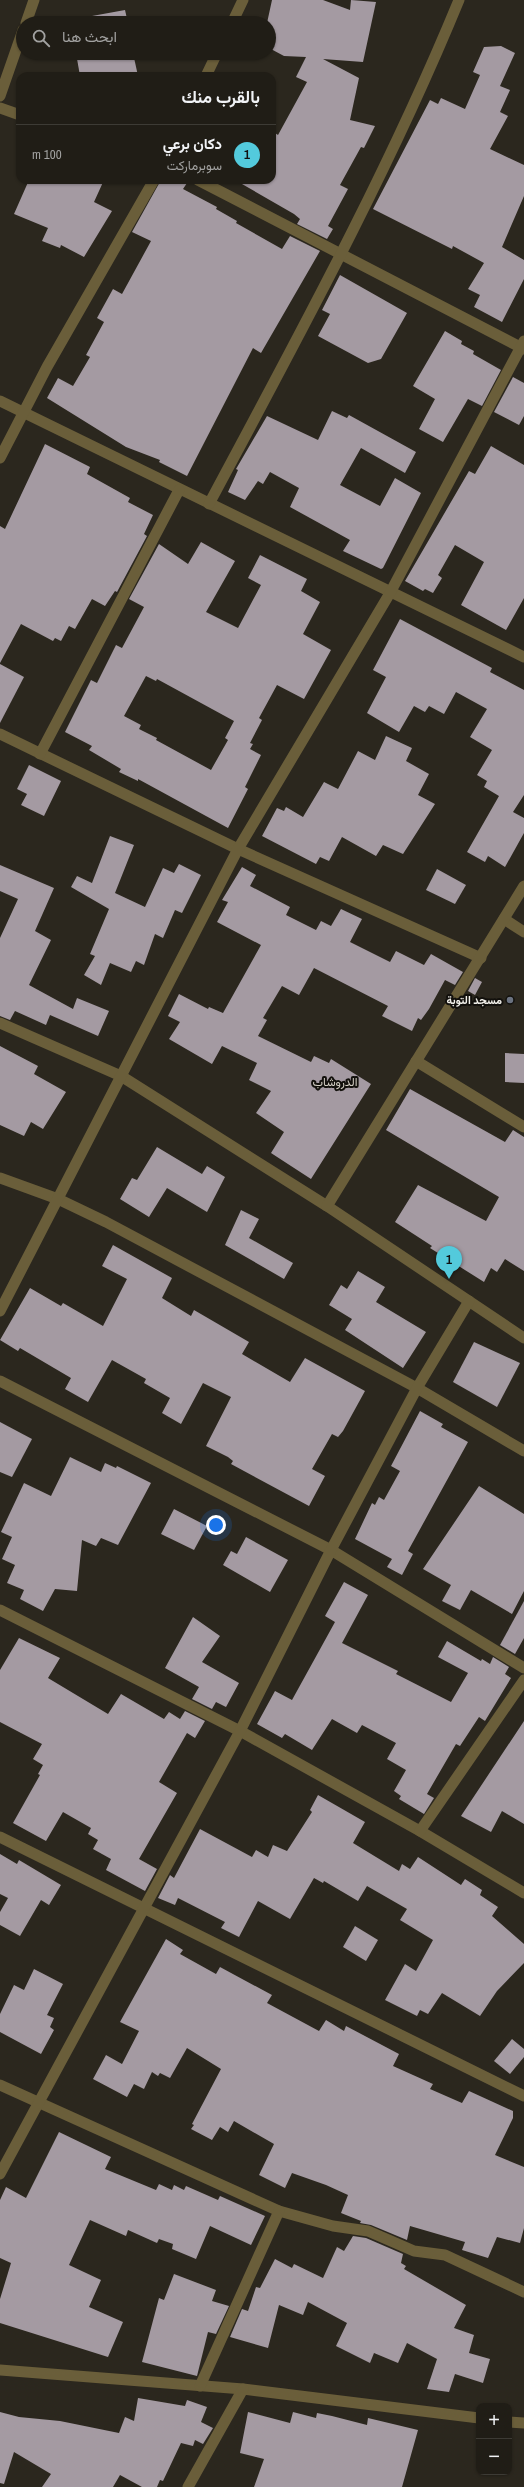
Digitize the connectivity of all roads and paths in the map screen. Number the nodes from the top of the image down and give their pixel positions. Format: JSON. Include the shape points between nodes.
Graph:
{"nodes":[{"id":1,"x":34,"y":0,"type":"edge"},
{"id":2,"x":243,"y":0,"type":"edge"},
{"id":3,"x":459,"y":0,"type":"edge"},
{"id":4,"x":28,"y":16,"type":"edge"},
{"id":5,"x":235,"y":16,"type":"edge"},
{"id":6,"x":16,"y":50,"type":"edge"},
{"id":7,"x":214,"y":60,"type":"edge"},
{"id":8,"x":208,"y":72,"type":"edge"},
{"id":9,"x":0,"y":96,"type":"edge"},
{"id":10,"x":0,"y":108,"type":"edge"},
{"id":11,"x":16,"y":114,"type":"edge"},
{"id":12,"x":152,"y":184,"type":"edge"},
{"id":13,"x":205,"y":184,"type":"edge"},
{"id":14,"x":340,"y":256,"type":"junction"},
{"id":15,"x":523,"y":346,"type":"edge"},
{"id":16,"x":0,"y":401,"type":"edge"},
{"id":17,"x":23,"y":413,"type":"junction"},
{"id":18,"x":0,"y":458,"type":"edge"},
{"id":19,"x":179,"y":490,"type":"junction"},
{"id":20,"x":209,"y":504,"type":"junction"},
{"id":21,"x":390,"y":593,"type":"junction"},
{"id":22,"x":524,"y":658,"type":"edge"},
{"id":23,"x":0,"y":734,"type":"edge"},
{"id":24,"x":40,"y":754,"type":"junction"},
{"id":25,"x":238,"y":849,"type":"junction"},
{"id":26,"x":524,"y":886,"type":"edge"},
{"id":27,"x":504,"y":919,"type":"junction"},
{"id":28,"x":524,"y":932,"type":"edge"},
{"id":29,"x":481,"y":958,"type":"junction"},
{"id":30,"x":0,"y":1023,"type":"edge"},
{"id":31,"x":416,"y":1062,"type":"junction"},
{"id":32,"x":122,"y":1076,"type":"junction"},
{"id":33,"x":524,"y":1127,"type":"edge"},
{"id":34,"x":0,"y":1178,"type":"edge"},
{"id":35,"x":58,"y":1199,"type":"junction"},
{"id":36,"x":327,"y":1206,"type":"junction"},
{"id":37,"x":469,"y":1301,"type":"junction"},
{"id":38,"x":0,"y":1311,"type":"edge"},
{"id":39,"x":524,"y":1338,"type":"edge"},
{"id":40,"x":0,"y":1381,"type":"edge"},
{"id":41,"x":417,"y":1388,"type":"junction"},
{"id":42,"x":524,"y":1451,"type":"edge"},
{"id":43,"x":331,"y":1550,"type":"junction"},
{"id":44,"x":0,"y":1610,"type":"edge"},
{"id":45,"x":524,"y":1668,"type":"edge"},
{"id":46,"x":524,"y":1680,"type":"edge"},
{"id":47,"x":240,"y":1731,"type":"junction"},
{"id":48,"x":420,"y":1831,"type":"junction"},
{"id":49,"x":0,"y":1837,"type":"edge"},
{"id":50,"x":524,"y":1893,"type":"edge"},
{"id":51,"x":143,"y":1908,"type":"junction"},
{"id":52,"x":0,"y":2085,"type":"edge"},
{"id":53,"x":524,"y":2096,"type":"edge"},
{"id":54,"x":38,"y":2103,"type":"junction"},
{"id":55,"x":0,"y":2174,"type":"edge"},
{"id":56,"x":279,"y":2211,"type":"junction"},
{"id":57,"x":524,"y":2292,"type":"edge"},
{"id":58,"x":0,"y":2370,"type":"edge"},
{"id":59,"x":200,"y":2386,"type":"junction"},
{"id":60,"x":243,"y":2389,"type":"junction"},
{"id":61,"x":476,"y":2418,"type":"edge"},
{"id":62,"x":512,"y":2422,"type":"edge"},
{"id":63,"x":524,"y":2423,"type":"edge"},
{"id":64,"x":188,"y":2487,"type":"edge"}],
"edges":[{"from":1,"to":4,"type":"street"},
{"from":2,"to":5,"type":"street"},
{"from":3,"to":14,"type":"street","via":[[441,44]]},
{"from":6,"to":9,"type":"street"},
{"from":7,"to":8,"type":"street"},
{"from":10,"to":11,"type":"street"},
{"from":12,"to":17,"type":"street","via":[[47,366]]},
{"from":13,"to":14,"type":"street"},
{"from":14,"to":15,"type":"street"},
{"from":14,"to":20,"type":"street"},
{"from":15,"to":21,"type":"street"},
{"from":16,"to":17,"type":"street"},
{"from":17,"to":18,"type":"street"},
{"from":17,"to":19,"type":"street"},
{"from":19,"to":20,"type":"street"},
{"from":19,"to":24,"type":"street"},
{"from":20,"to":21,"type":"street"},
{"from":21,"to":22,"type":"street"},
{"from":21,"to":25,"type":"street"},
{"from":23,"to":24,"type":"street"},
{"from":24,"to":25,"type":"street"},
{"from":25,"to":29,"type":"street"},
{"from":25,"to":32,"type":"street"},
{"from":26,"to":27,"type":"street"},
{"from":27,"to":28,"type":"street"},
{"from":27,"to":29,"type":"street"},
{"from":29,"to":31,"type":"street"},
{"from":30,"to":32,"type":"street"},
{"from":31,"to":33,"type":"street"},
{"from":31,"to":36,"type":"street"},
{"from":32,"to":35,"type":"street"},
{"from":32,"to":36,"type":"street"},
{"from":34,"to":35,"type":"street"},
{"from":35,"to":38,"type":"street"},
{"from":35,"to":41,"type":"street","via":[[106,1222]]},
{"from":36,"to":37,"type":"street"},
{"from":37,"to":39,"type":"street"},
{"from":37,"to":41,"type":"street"},
{"from":40,"to":43,"type":"street"},
{"from":41,"to":42,"type":"street"},
{"from":41,"to":43,"type":"street"},
{"from":43,"to":45,"type":"street"},
{"from":43,"to":47,"type":"street"},
{"from":44,"to":47,"type":"street"},
{"from":46,"to":48,"type":"street"},
{"from":47,"to":48,"type":"street"},
{"from":47,"to":51,"type":"street"},
{"from":48,"to":50,"type":"street"},
{"from":49,"to":51,"type":"street"},
{"from":51,"to":53,"type":"street"},
{"from":51,"to":54,"type":"street"},
{"from":52,"to":54,"type":"street"},
{"from":54,"to":55,"type":"street"},
{"from":54,"to":56,"type":"street"},
{"from":56,"to":57,"type":"street","via":[[333,2226],[368,2231],[414,2251],[445,2255]]},
{"from":56,"to":59,"type":"street"},
{"from":58,"to":59,"type":"street"},
{"from":59,"to":60,"type":"street"},
{"from":60,"to":61,"type":"street"},
{"from":60,"to":64,"type":"street"},
{"from":62,"to":63,"type":"street"}]}
